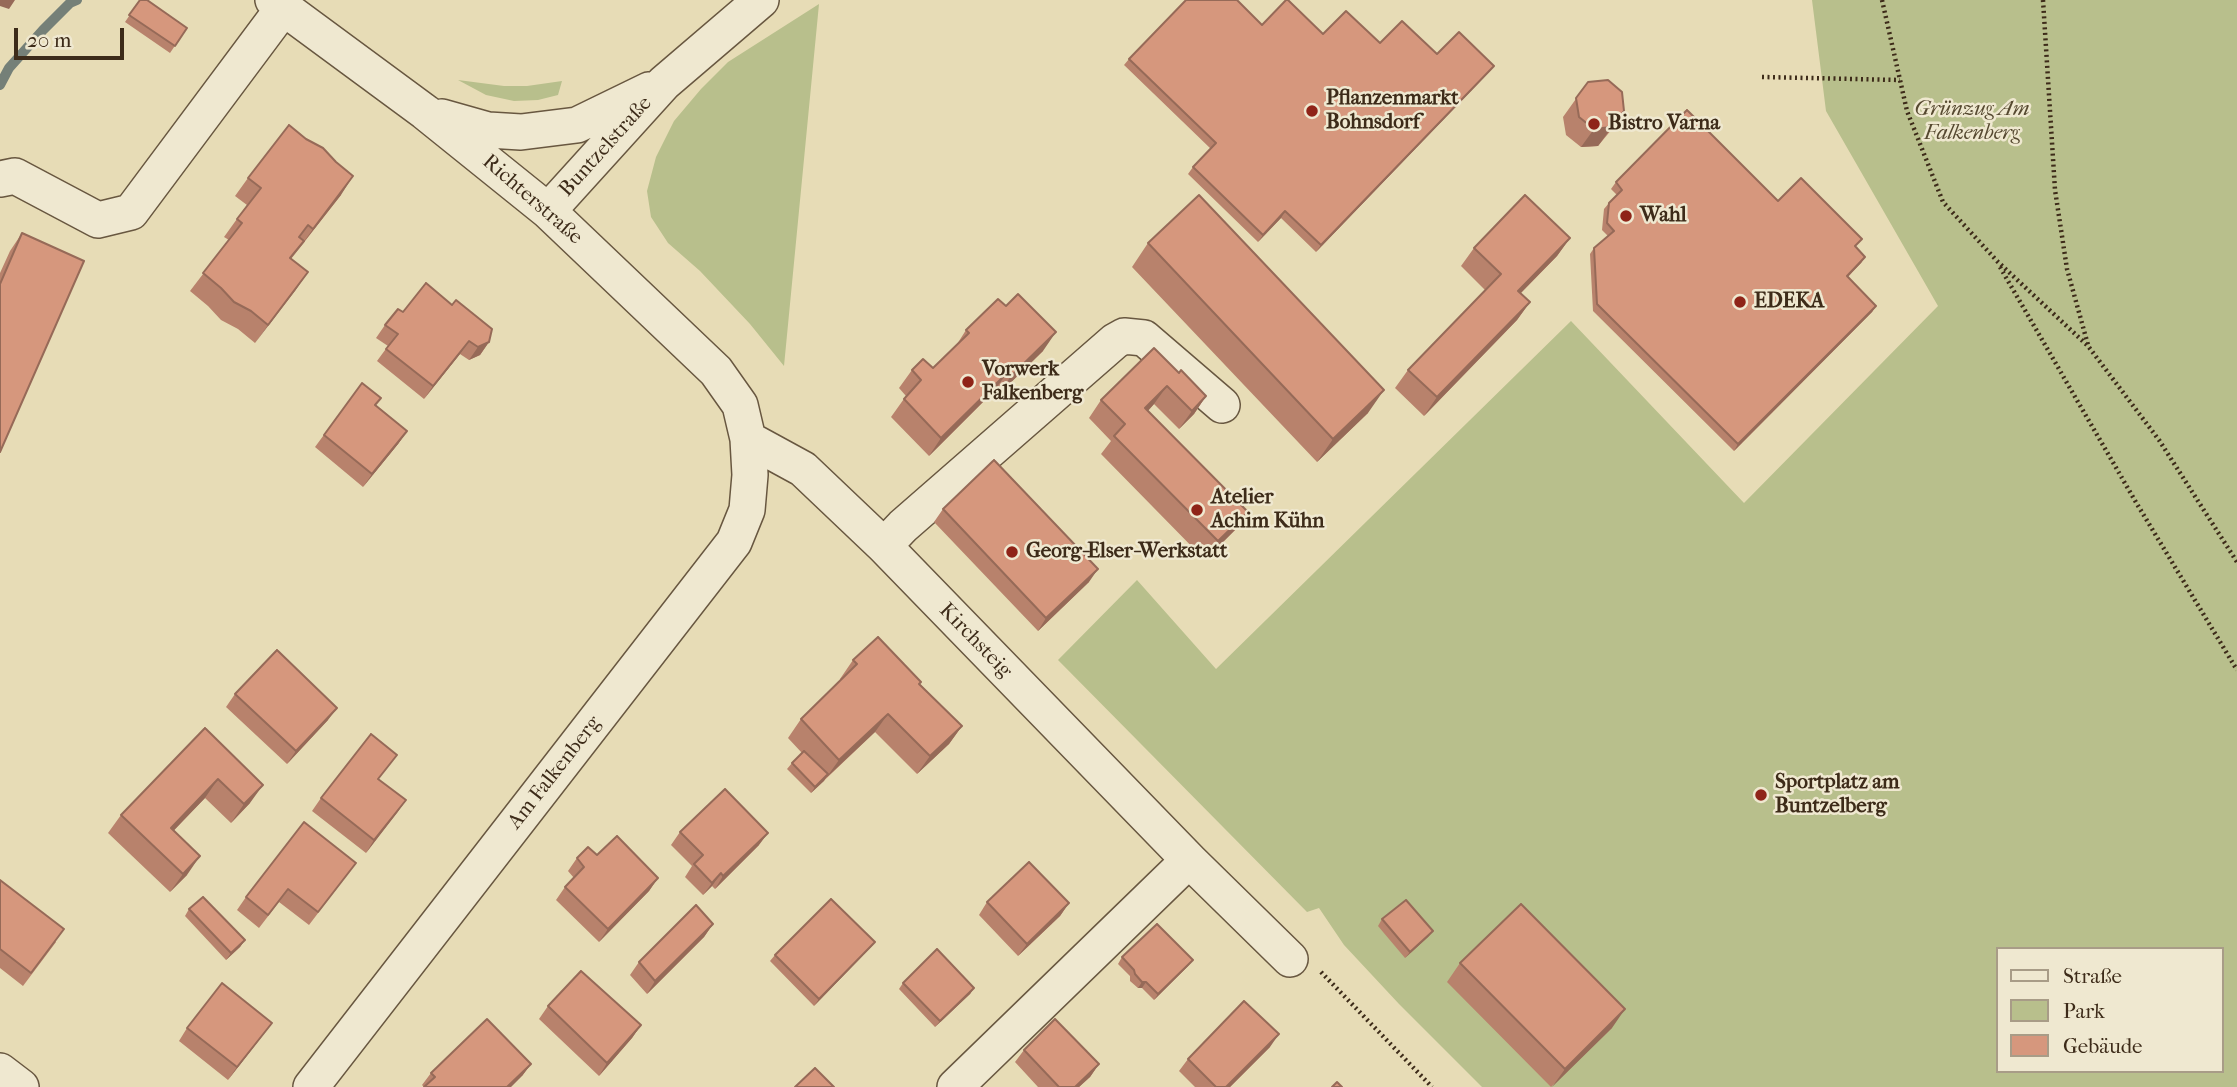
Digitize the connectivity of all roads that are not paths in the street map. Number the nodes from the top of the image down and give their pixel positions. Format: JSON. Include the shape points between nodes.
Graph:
{"nodes":[{"id":1,"x":761,"y":0,"type":"edge"},
{"id":2,"x":279,"y":4,"type":"edge"},
{"id":3,"x":664,"y":83,"type":"junction"},
{"id":4,"x":425,"y":112,"type":"junction"},
{"id":5,"x":0,"y":179,"type":"edge"},
{"id":6,"x":548,"y":211,"type":"junction"},
{"id":7,"x":1222,"y":405,"type":"dead end"},
{"id":8,"x":748,"y":439,"type":"junction"},
{"id":9,"x":884,"y":546,"type":"junction"},
{"id":10,"x":1189,"y":860,"type":"junction"},
{"id":11,"x":1290,"y":959,"type":"road end"},
{"id":12,"x":0,"y":1071,"type":"edge"},
{"id":13,"x":20,"y":1087,"type":"edge"},
{"id":14,"x":311,"y":1087,"type":"edge"},
{"id":15,"x":955,"y":1087,"type":"edge"}],
"edges":[{"from":1,"to":3,"type":"street","name":"Buntzelstraße"},
{"from":2,"to":4,"type":"street","name":"Richterstraße"},
{"from":2,"to":5,"type":"street","via":[[131,212],[97,220],[15,176]]},
{"from":3,"to":4,"type":"street","name":"Buntzelstraße","via":[[577,125],[521,132],[488,130]]},
{"from":3,"to":6,"type":"street","name":"Buntzelstraße"},
{"from":4,"to":6,"type":"street","name":"Richterstraße"},
{"from":6,"to":8,"type":"street","name":"Richterstraße","via":[[716,371],[740,405]]},
{"from":7,"to":9,"type":"street","via":[[1144,338],[1124,336]]},
{"from":8,"to":9,"type":"street","name":"Kirchsteig","via":[[803,469]]},
{"from":8,"to":14,"type":"street","name":"Am Falkenberg","via":[[747,510],[734,542]]},
{"from":9,"to":10,"type":"street","name":"Kirchsteig"},
{"from":10,"to":11,"type":"street","name":"Kirchsteig"},
{"from":10,"to":15,"type":"street"},
{"from":12,"to":13,"type":"street"}]}
